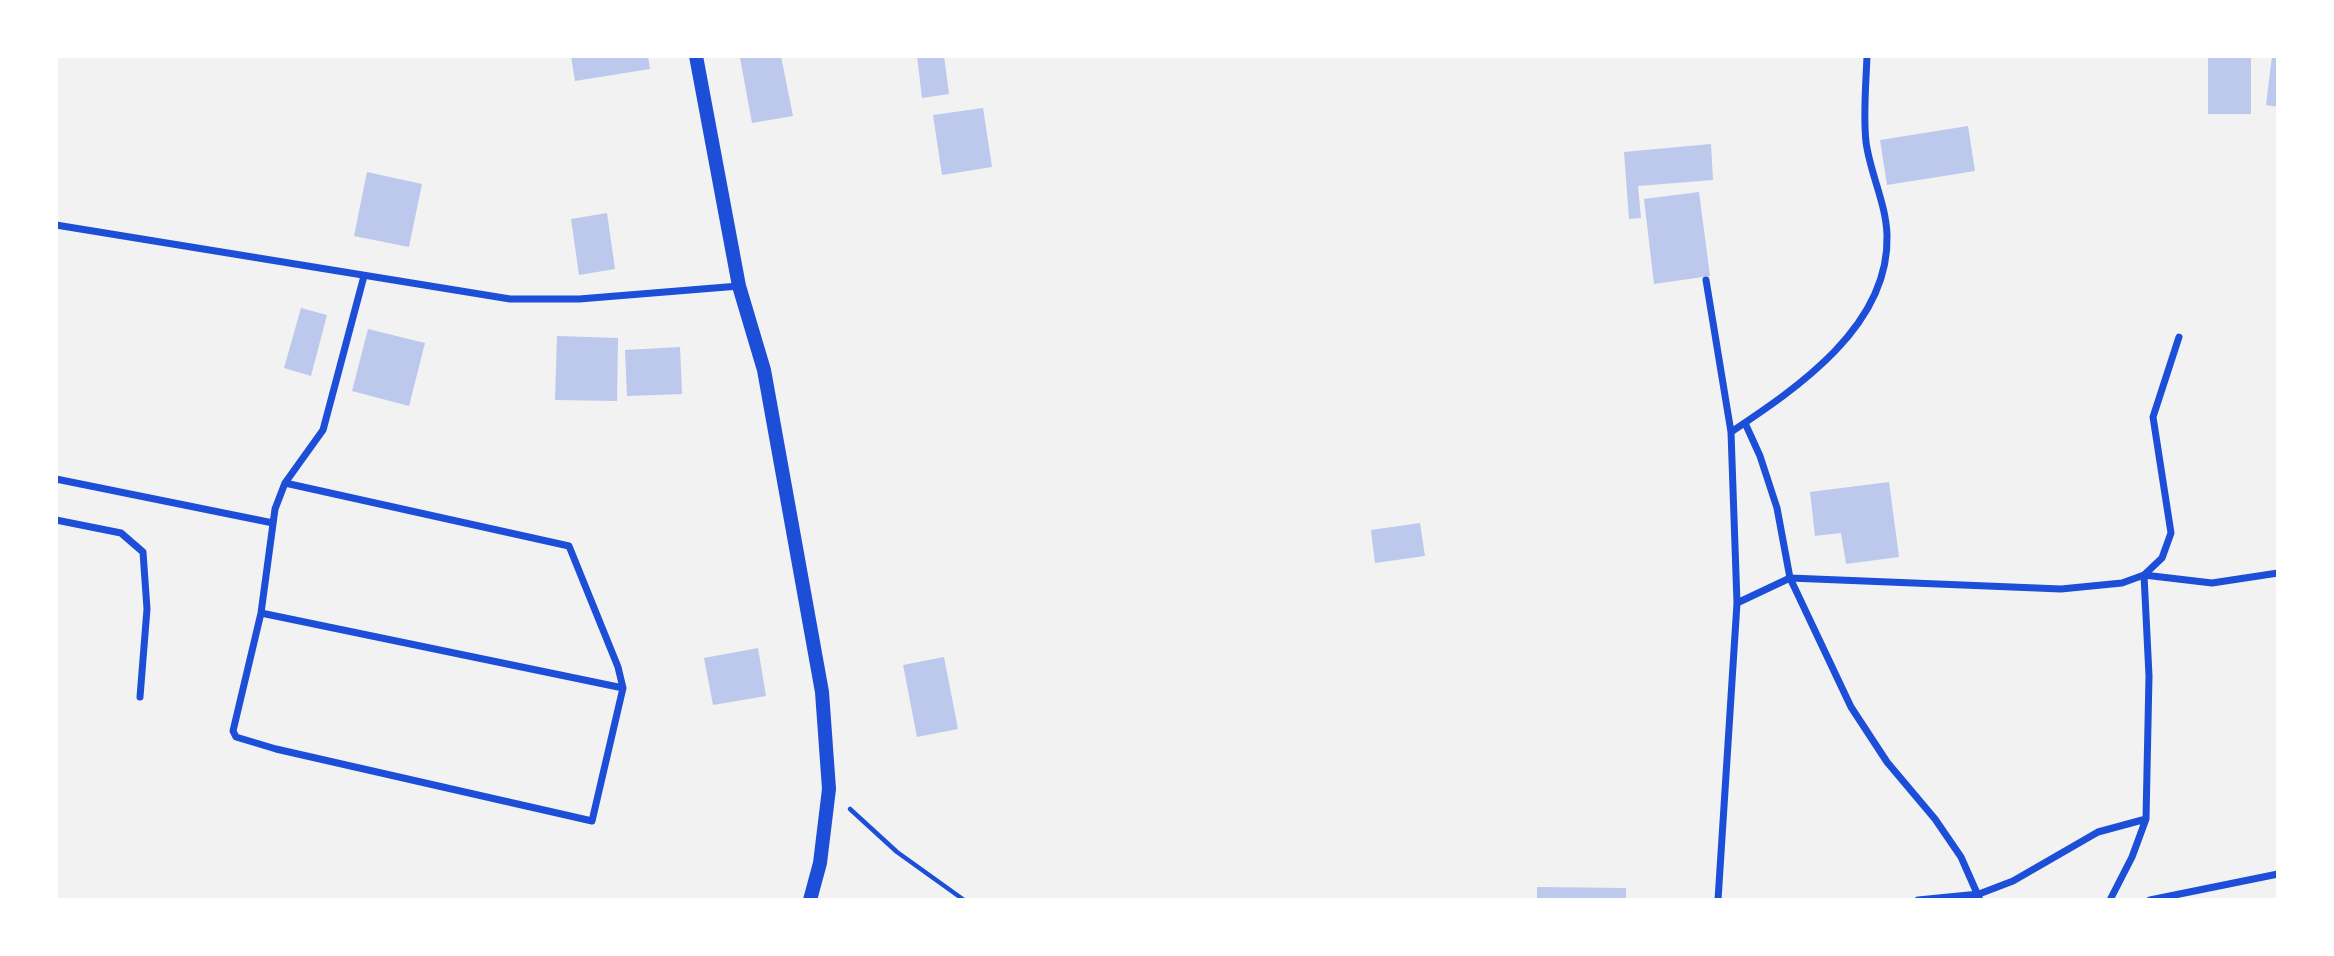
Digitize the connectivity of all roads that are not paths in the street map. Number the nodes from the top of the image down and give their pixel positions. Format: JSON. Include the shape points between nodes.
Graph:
{"nodes":[{"id":1,"x":695,"y":56,"type":"edge"},
{"id":2,"x":1867,"y":56,"type":"edge"},
{"id":3,"x":56,"y":225,"type":"edge"},
{"id":4,"x":364,"y":276,"type":"junction"},
{"id":5,"x":1706,"y":280,"type":"dead end"},
{"id":6,"x":739,"y":286,"type":"junction"},
{"id":7,"x":2179,"y":337,"type":"dead end"},
{"id":8,"x":1745,"y":422,"type":"junction"},
{"id":9,"x":1731,"y":432,"type":"junction"},
{"id":10,"x":56,"y":479,"type":"edge"},
{"id":11,"x":285,"y":483,"type":"junction"},
{"id":12,"x":56,"y":520,"type":"edge"},
{"id":13,"x":273,"y":523,"type":"junction"},
{"id":14,"x":2278,"y":573,"type":"edge"},
{"id":15,"x":2144,"y":575,"type":"junction"},
{"id":16,"x":1790,"y":578,"type":"junction"},
{"id":17,"x":1737,"y":603,"type":"junction"},
{"id":18,"x":261,"y":613,"type":"junction"},
{"id":19,"x":623,"y":688,"type":"junction"},
{"id":20,"x":140,"y":697,"type":"dead end"},
{"id":21,"x":2146,"y":819,"type":"junction"},
{"id":22,"x":2278,"y":874,"type":"edge"},
{"id":23,"x":1980,"y":897,"type":"edge"},
{"id":24,"x":810,"y":900,"type":"edge"},
{"id":25,"x":1717,"y":900,"type":"edge"},
{"id":26,"x":1918,"y":900,"type":"edge"},
{"id":27,"x":2110,"y":900,"type":"edge"},
{"id":28,"x":2150,"y":900,"type":"edge"}],
"edges":[{"from":1,"to":6,"type":"main road"},
{"from":2,"to":8,"type":"street","via":[[1866,143],[1881,194],[1887,237],[1880,283],[1850,335],[1812,375]]},
{"from":3,"to":4,"type":"street"},
{"from":4,"to":6,"type":"street","via":[[510,299],[579,299]]},
{"from":4,"to":11,"type":"street","via":[[323,430]]},
{"from":5,"to":9,"type":"street"},
{"from":6,"to":24,"type":"main road","via":[[764,370],[822,692],[829,789],[820,863]]},
{"from":7,"to":15,"type":"street","via":[[2153,417],[2171,533],[2162,558]]},
{"from":8,"to":9,"type":"street"},
{"from":8,"to":16,"type":"street","via":[[1777,508]]},
{"from":9,"to":17,"type":"street"},
{"from":10,"to":13,"type":"street"},
{"from":11,"to":13,"type":"street"},
{"from":11,"to":19,"type":"street","via":[[569,546]]},
{"from":12,"to":20,"type":"street","via":[[121,533],[143,552],[147,609]]},
{"from":13,"to":18,"type":"street"},
{"from":14,"to":15,"type":"street","via":[[2212,583]]},
{"from":15,"to":16,"type":"street","via":[[2122,583],[2061,589]]},
{"from":15,"to":21,"type":"street","via":[[2150,677]]},
{"from":16,"to":17,"type":"street"},
{"from":16,"to":23,"type":"street","via":[[1851,707],[1887,762],[1954,847]]},
{"from":17,"to":25,"type":"street"},
{"from":18,"to":19,"type":"street"},
{"from":18,"to":19,"type":"street","via":[[234,724],[236,737],[592,821]]},
{"from":21,"to":23,"type":"street","via":[[2098,832]]},
{"from":21,"to":27,"type":"street"},
{"from":22,"to":28,"type":"street"},
{"from":23,"to":26,"type":"street"}]}
